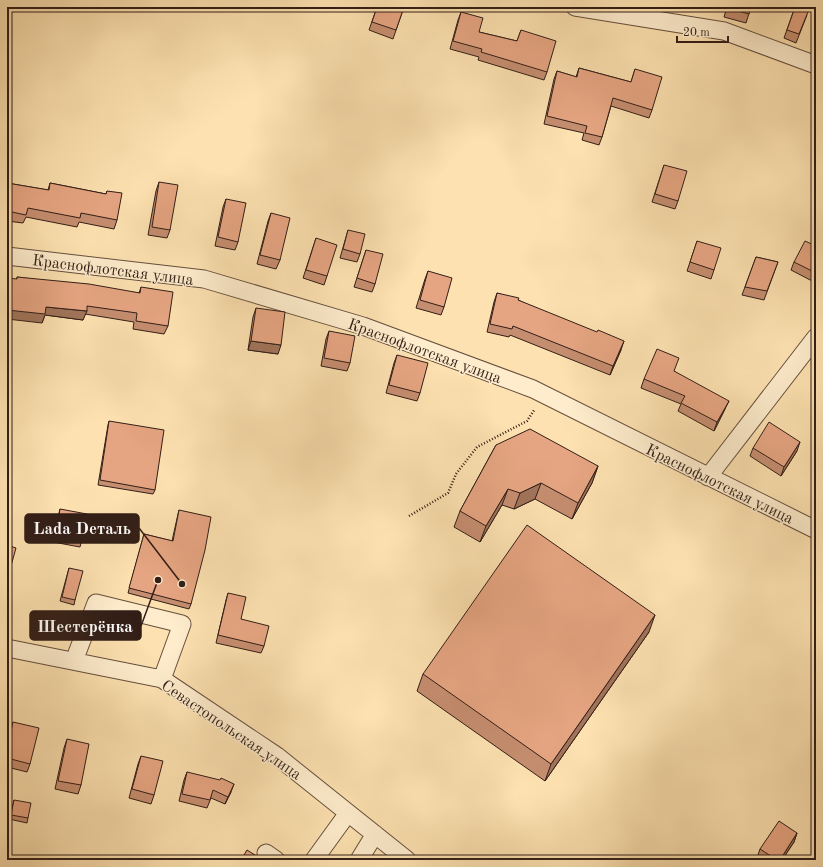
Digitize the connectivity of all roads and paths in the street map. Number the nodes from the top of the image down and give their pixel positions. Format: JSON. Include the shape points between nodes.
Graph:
{"nodes":[{"id":1,"x":575,"y":7,"type":"edge"},
{"id":2,"x":816,"y":65,"type":"edge"},
{"id":3,"x":7,"y":256,"type":"edge"},
{"id":4,"x":816,"y":337,"type":"edge"},
{"id":5,"x":544,"y":395,"type":"junction"},
{"id":6,"x":708,"y":477,"type":"junction"},
{"id":7,"x":409,"y":516,"type":"dead end"},
{"id":8,"x":816,"y":530,"type":"edge"},
{"id":9,"x":7,"y":648,"type":"edge"},
{"id":10,"x":74,"y":661,"type":"junction"},
{"id":11,"x":162,"y":679,"type":"junction"},
{"id":12,"x":348,"y":813,"type":"junction"},
{"id":13,"x":375,"y":834,"type":"junction"},
{"id":14,"x":314,"y":860,"type":"edge"},
{"id":15,"x":358,"y":860,"type":"edge"},
{"id":16,"x":407,"y":860,"type":"edge"}],
"edges":[{"from":1,"to":2,"type":"street","via":[[724,31]]},
{"from":3,"to":5,"type":"street","name":"Краснофлотская улица","via":[[204,280],[363,326]]},
{"from":4,"to":6,"type":"street"},
{"from":5,"to":6,"type":"street","name":"Краснофлотская улица"},
{"from":5,"to":7,"type":"path","via":[[527,421],[477,447],[456,474],[448,493]]},
{"from":6,"to":8,"type":"street","name":"Краснофлотская улица"},
{"from":9,"to":10,"type":"street","name":"Севастопольская улица"},
{"from":10,"to":11,"type":"street","name":"Севастопольская улица"},
{"from":10,"to":11,"type":"street","via":[[96,603],[182,624]]},
{"from":11,"to":12,"type":"street","name":"Севастопольская улица","via":[[277,756]]},
{"from":12,"to":13,"type":"street","name":"Севастопольская улица"},
{"from":12,"to":14,"type":"street"},
{"from":13,"to":15,"type":"street"},
{"from":13,"to":16,"type":"street","name":"Севастопольская улица"}]}
